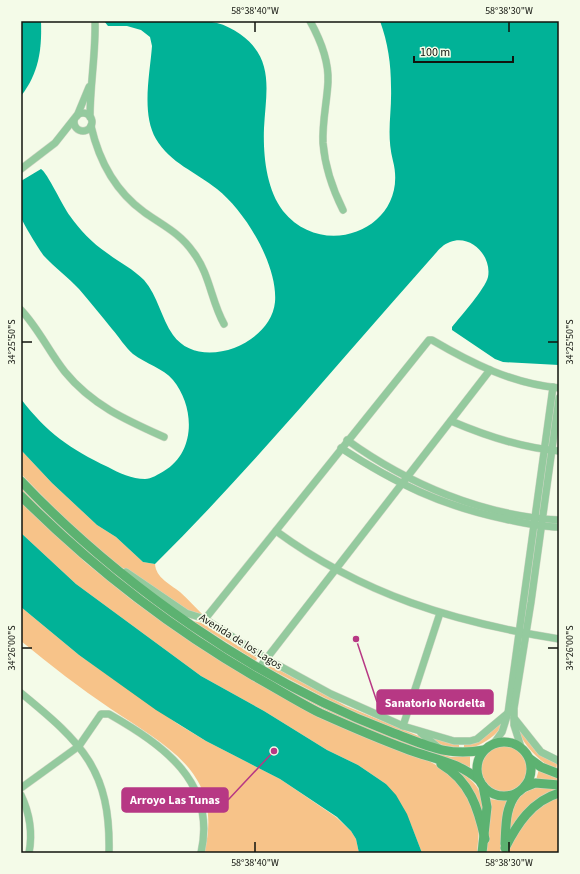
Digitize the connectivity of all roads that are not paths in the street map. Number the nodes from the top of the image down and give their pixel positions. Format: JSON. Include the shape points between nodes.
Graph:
{"nodes":[{"id":1,"x":95,"y":21,"type":"edge"},
{"id":2,"x":310,"y":21,"type":"edge"},
{"id":3,"x":90,"y":85,"type":"junction"},
{"id":4,"x":76,"y":117,"type":"junction"},
{"id":5,"x":90,"y":117,"type":"junction"},
{"id":6,"x":85,"y":129,"type":"junction"},
{"id":7,"x":65,"y":133,"type":"junction"},
{"id":8,"x":21,"y":168,"type":"edge"},
{"id":9,"x":342,"y":210,"type":"dead end"},
{"id":10,"x":21,"y":310,"type":"edge"},
{"id":11,"x":224,"y":324,"type":"dead end"},
{"id":12,"x":490,"y":370,"type":"junction"},
{"id":13,"x":556,"y":388,"type":"edge"},
{"id":14,"x":559,"y":398,"type":"edge"},
{"id":15,"x":451,"y":421,"type":"junction"},
{"id":16,"x":164,"y":437,"type":"dead end"},
{"id":17,"x":347,"y":440,"type":"junction"},
{"id":18,"x":341,"y":448,"type":"junction"},
{"id":19,"x":552,"y":450,"type":"edge"},
{"id":20,"x":408,"y":477,"type":"junction"},
{"id":21,"x":21,"y":481,"type":"edge"},
{"id":22,"x":402,"y":485,"type":"junction"},
{"id":23,"x":21,"y":496,"type":"edge"},
{"id":24,"x":559,"y":520,"type":"edge"},
{"id":25,"x":539,"y":522,"type":"junction"},
{"id":26,"x":559,"y":527,"type":"edge"},
{"id":27,"x":276,"y":531,"type":"junction"},
{"id":28,"x":108,"y":563,"type":"junction"},
{"id":29,"x":336,"y":569,"type":"junction"},
{"id":30,"x":440,"y":613,"type":"junction"},
{"id":31,"x":205,"y":619,"type":"junction"},
{"id":32,"x":523,"y":633,"type":"junction"},
{"id":33,"x":559,"y":639,"type":"edge"},
{"id":34,"x":266,"y":659,"type":"junction"},
{"id":35,"x":260,"y":668,"type":"junction"},
{"id":36,"x":21,"y":692,"type":"edge"},
{"id":37,"x":511,"y":711,"type":"junction"},
{"id":38,"x":403,"y":726,"type":"junction"},
{"id":39,"x":419,"y":731,"type":"junction"},
{"id":40,"x":494,"y":743,"type":"junction"},
{"id":41,"x":79,"y":746,"type":"junction"},
{"id":42,"x":521,"y":746,"type":"junction"},
{"id":43,"x":442,"y":750,"type":"junction"},
{"id":44,"x":484,"y":750,"type":"junction"},
{"id":45,"x":430,"y":757,"type":"junction"},
{"id":46,"x":530,"y":758,"type":"junction"},
{"id":47,"x":559,"y":761,"type":"edge"},
{"id":48,"x":559,"y":774,"type":"edge"},
{"id":49,"x":482,"y":784,"type":"junction"},
{"id":50,"x":559,"y":785,"type":"edge"},
{"id":51,"x":525,"y":787,"type":"junction"},
{"id":52,"x":21,"y":788,"type":"edge"},
{"id":53,"x":517,"y":793,"type":"junction"},
{"id":54,"x":559,"y":793,"type":"edge"},
{"id":55,"x":21,"y":795,"type":"edge"},
{"id":56,"x":485,"y":839,"type":"junction"},
{"id":57,"x":505,"y":851,"type":"edge"},
{"id":58,"x":29,"y":853,"type":"edge"},
{"id":59,"x":109,"y":853,"type":"edge"},
{"id":60,"x":201,"y":853,"type":"edge"},
{"id":61,"x":482,"y":853,"type":"edge"}],
"edges":[{"from":1,"to":3,"type":"street","via":[[95,57]]},
{"from":2,"to":9,"type":"street","via":[[320,42],[327,68],[324,154],[332,187]]},
{"from":3,"to":4,"type":"street"},
{"from":3,"to":5,"type":"street"},
{"from":4,"to":5,"type":"street","via":[[82,113]]},
{"from":4,"to":6,"type":"street","via":[[74,125]]},
{"from":4,"to":7,"type":"street"},
{"from":5,"to":6,"type":"street"},
{"from":6,"to":7,"type":"street"},
{"from":6,"to":11,"type":"street","via":[[94,139],[108,172],[120,190],[141,209],[174,230],[194,253],[207,276]]},
{"from":7,"to":8,"type":"street"},
{"from":10,"to":16,"type":"street","via":[[37,328],[65,372],[89,397],[118,416]]},
{"from":12,"to":13,"type":"street"},
{"from":12,"to":15,"type":"street"},
{"from":12,"to":17,"type":"street","via":[[429,340]]},
{"from":13,"to":19,"type":"street"},
{"from":14,"to":19,"type":"street"},
{"from":15,"to":19,"type":"street","via":[[500,440]]},
{"from":15,"to":20,"type":"street"},
{"from":17,"to":18,"type":"street"},
{"from":17,"to":20,"type":"street","via":[[372,458]]},
{"from":18,"to":22,"type":"street"},
{"from":18,"to":27,"type":"street"},
{"from":19,"to":25,"type":"street"},
{"from":20,"to":22,"type":"street"},
{"from":20,"to":25,"type":"street","via":[[489,508]]},
{"from":21,"to":28,"type":"street","name":"Avenida de los Lagos"},
{"from":22,"to":25,"type":"street","via":[[449,504],[492,516]]},
{"from":22,"to":29,"type":"street"},
{"from":23,"to":45,"type":"street","name":"Avenida de los Lagos","via":[[73,546],[125,590],[218,655],[319,712],[362,732]]},
{"from":24,"to":25,"type":"street"},
{"from":25,"to":26,"type":"street"},
{"from":25,"to":32,"type":"street"},
{"from":27,"to":29,"type":"street","via":[[297,547]]},
{"from":27,"to":31,"type":"street"},
{"from":28,"to":31,"type":"street","via":[[138,579],[186,613]]},
{"from":28,"to":35,"type":"street","name":"Avenida de los Lagos","via":[[178,616]]},
{"from":29,"to":30,"type":"street","via":[[380,591]]},
{"from":29,"to":34,"type":"street"},
{"from":30,"to":32,"type":"street","via":[[479,625]]},
{"from":30,"to":38,"type":"street"},
{"from":31,"to":34,"type":"street"},
{"from":32,"to":33,"type":"street"},
{"from":32,"to":37,"type":"street"},
{"from":34,"to":35,"type":"street"},
{"from":34,"to":38,"type":"street","via":[[331,694]]},
{"from":35,"to":43,"type":"street","name":"Avenida de los Lagos","via":[[329,706]]},
{"from":36,"to":41,"type":"street","via":[[62,727]]},
{"from":37,"to":39,"type":"street","via":[[477,739],[470,741],[454,741]]},
{"from":37,"to":40,"type":"street"},
{"from":37,"to":42,"type":"street"},
{"from":37,"to":47,"type":"street","via":[[541,752]]},
{"from":38,"to":39,"type":"street"},
{"from":39,"to":43,"type":"street"},
{"from":40,"to":42,"type":"street","via":[[508,741]]},
{"from":40,"to":44,"type":"street"},
{"from":41,"to":52,"type":"street"},
{"from":41,"to":59,"type":"street","via":[[95,769],[106,802]]},
{"from":41,"to":60,"type":"street","via":[[102,714],[106,713],[124,722],[165,751],[188,774],[198,796],[204,827]]},
{"from":42,"to":46,"type":"street"},
{"from":43,"to":44,"type":"street","name":"Avenida de los Lagos","via":[[462,753]]},
{"from":44,"to":49,"type":"street","via":[[477,771]]},
{"from":45,"to":49,"type":"street","name":"Avenida de los Lagos","via":[[463,768]]},
{"from":45,"to":56,"type":"street","via":[[455,774],[469,791],[479,812]]},
{"from":46,"to":48,"type":"street","via":[[541,767]]},
{"from":46,"to":51,"type":"street","via":[[532,774]]},
{"from":49,"to":53,"type":"street","via":[[499,795]]},
{"from":49,"to":56,"type":"street","via":[[487,807]]},
{"from":50,"to":51,"type":"street","via":[[535,783]]},
{"from":51,"to":53,"type":"street"},
{"from":53,"to":57,"type":"street","via":[[508,809]]},
{"from":54,"to":57,"type":"street","via":[[544,799],[531,809],[521,820]]},
{"from":55,"to":58,"type":"street","via":[[30,824]]},
{"from":56,"to":61,"type":"street"}]}
